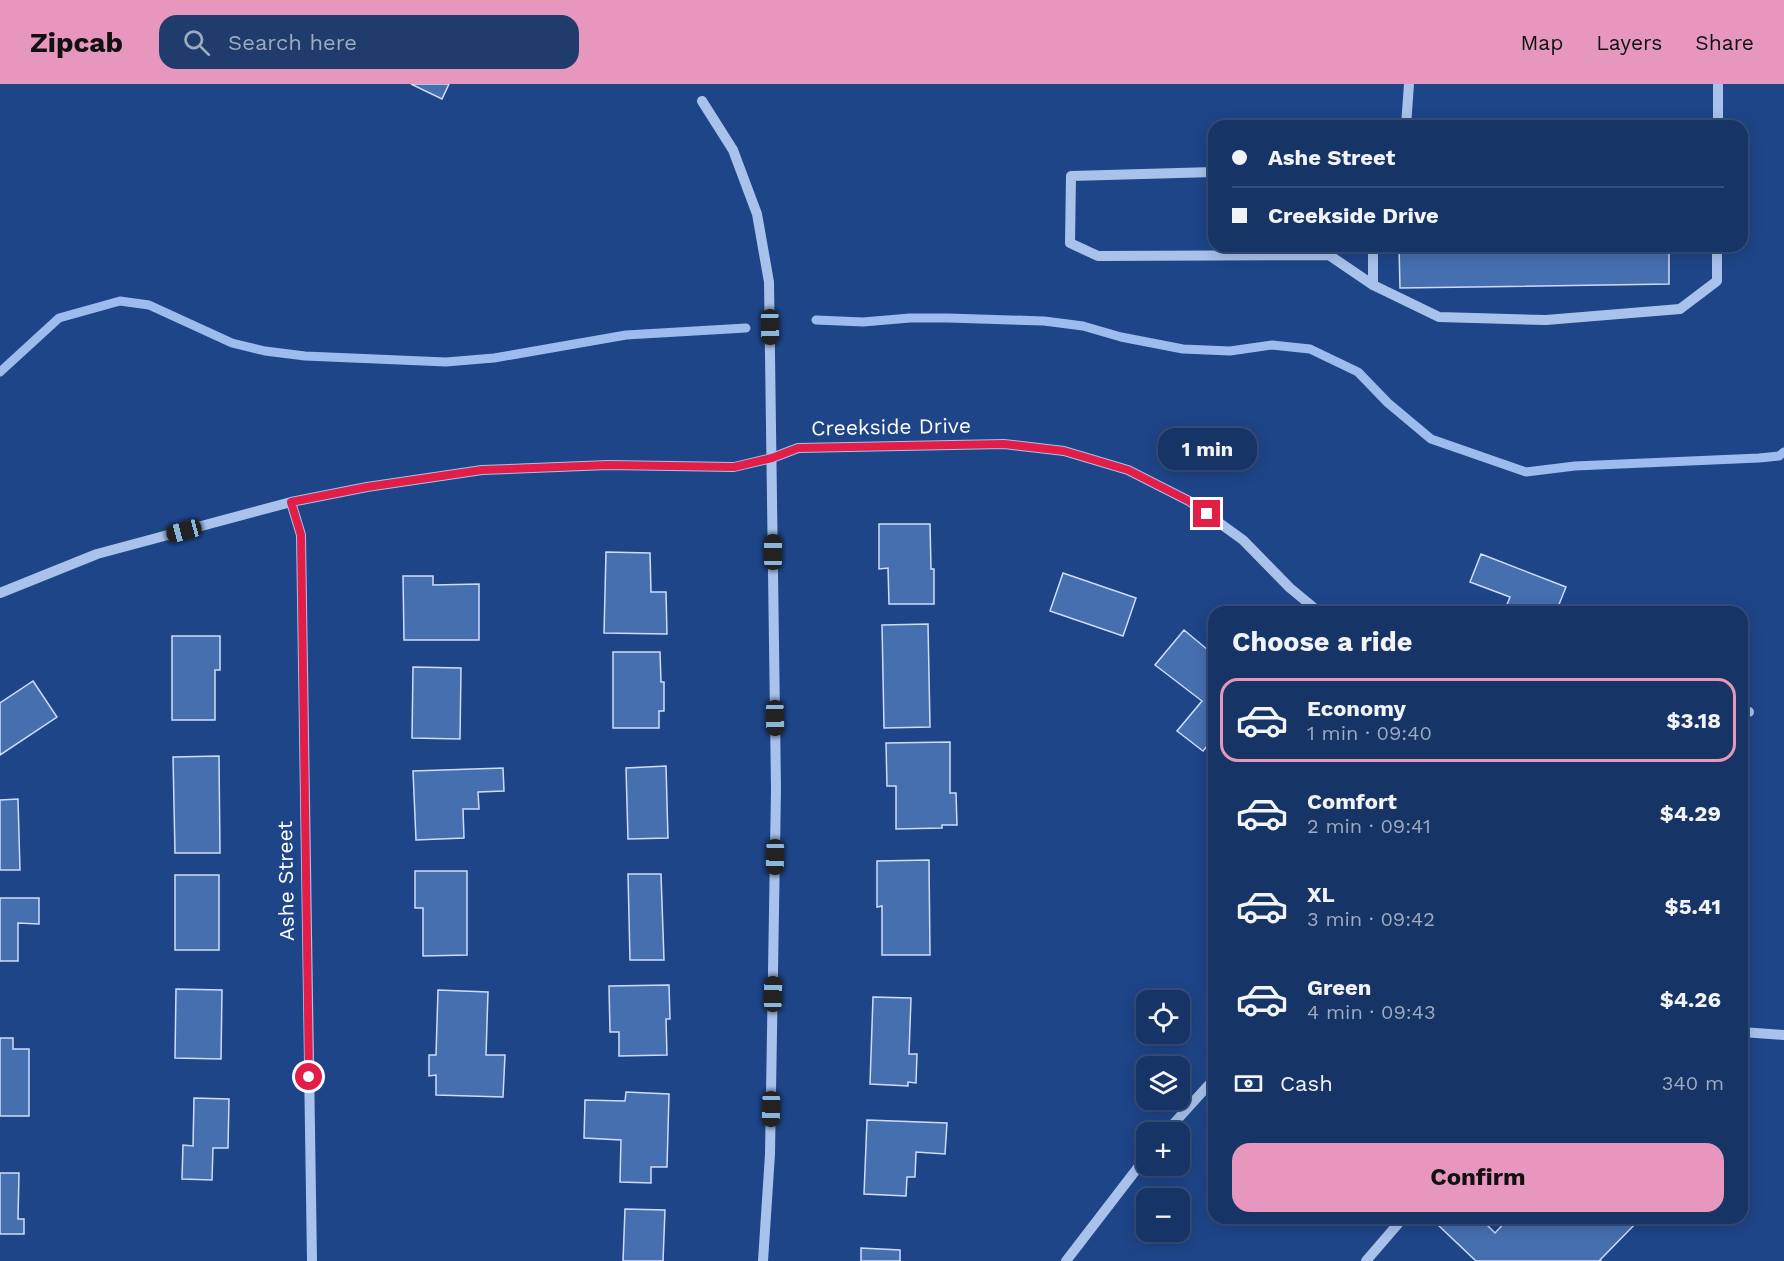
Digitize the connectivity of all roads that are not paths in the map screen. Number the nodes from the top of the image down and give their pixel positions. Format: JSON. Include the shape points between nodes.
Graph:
{"nodes":[{"id":1,"x":1409,"y":84,"type":"edge"},
{"id":2,"x":1718,"y":84,"type":"edge"},
{"id":3,"x":702,"y":101,"type":"dead end"},
{"id":4,"x":1406,"y":120,"type":"edge"},
{"id":5,"x":1718,"y":120,"type":"edge"},
{"id":6,"x":1208,"y":172,"type":"edge"},
{"id":7,"x":1373,"y":252,"type":"edge"},
{"id":8,"x":1717,"y":252,"type":"edge"},
{"id":9,"x":1373,"y":285,"type":"junction"},
{"id":10,"x":772,"y":458,"type":"junction"},
{"id":11,"x":291,"y":502,"type":"junction"},
{"id":12,"x":0,"y":593,"type":"edge"},
{"id":13,"x":1312,"y":606,"type":"edge"},
{"id":14,"x":1748,"y":1032,"type":"edge"},
{"id":15,"x":1784,"y":1035,"type":"edge"},
{"id":16,"x":1208,"y":1086,"type":"edge"},
{"id":17,"x":1176,"y":1122,"type":"edge"},
{"id":18,"x":1136,"y":1170,"type":"edge"},
{"id":19,"x":1398,"y":1224,"type":"edge"},
{"id":20,"x":312,"y":1261,"type":"edge"},
{"id":21,"x":763,"y":1261,"type":"edge"},
{"id":22,"x":1066,"y":1261,"type":"edge"},
{"id":23,"x":1366,"y":1261,"type":"edge"}],
"edges":[{"from":1,"to":4,"type":"street"},
{"from":2,"to":5,"type":"street"},
{"from":3,"to":10,"type":"street","via":[[733,150],[757,214],[769,282]]},
{"from":6,"to":9,"type":"street","via":[[1071,176],[1070,243],[1098,256],[1329,255]]},
{"from":7,"to":9,"type":"street"},
{"from":8,"to":9,"type":"street","via":[[1717,280],[1680,309],[1546,320],[1439,317]]},
{"from":10,"to":11,"type":"street","name":"Creekside Drive","via":[[734,467],[608,465],[482,470]]},
{"from":10,"to":13,"type":"street","name":"Creekside Drive","via":[[798,448],[1004,444],[1064,451],[1128,470],[1189,501],[1243,540]]},
{"from":10,"to":21,"type":"street","via":[[776,789],[770,1154]]},
{"from":11,"to":12,"type":"street","name":"Creekside Drive","via":[[98,554]]},
{"from":11,"to":20,"type":"street","name":"Ashe Street","via":[[301,535]]},
{"from":14,"to":15,"type":"street"},
{"from":16,"to":17,"type":"street"},
{"from":18,"to":22,"type":"street"},
{"from":19,"to":23,"type":"street"}]}
